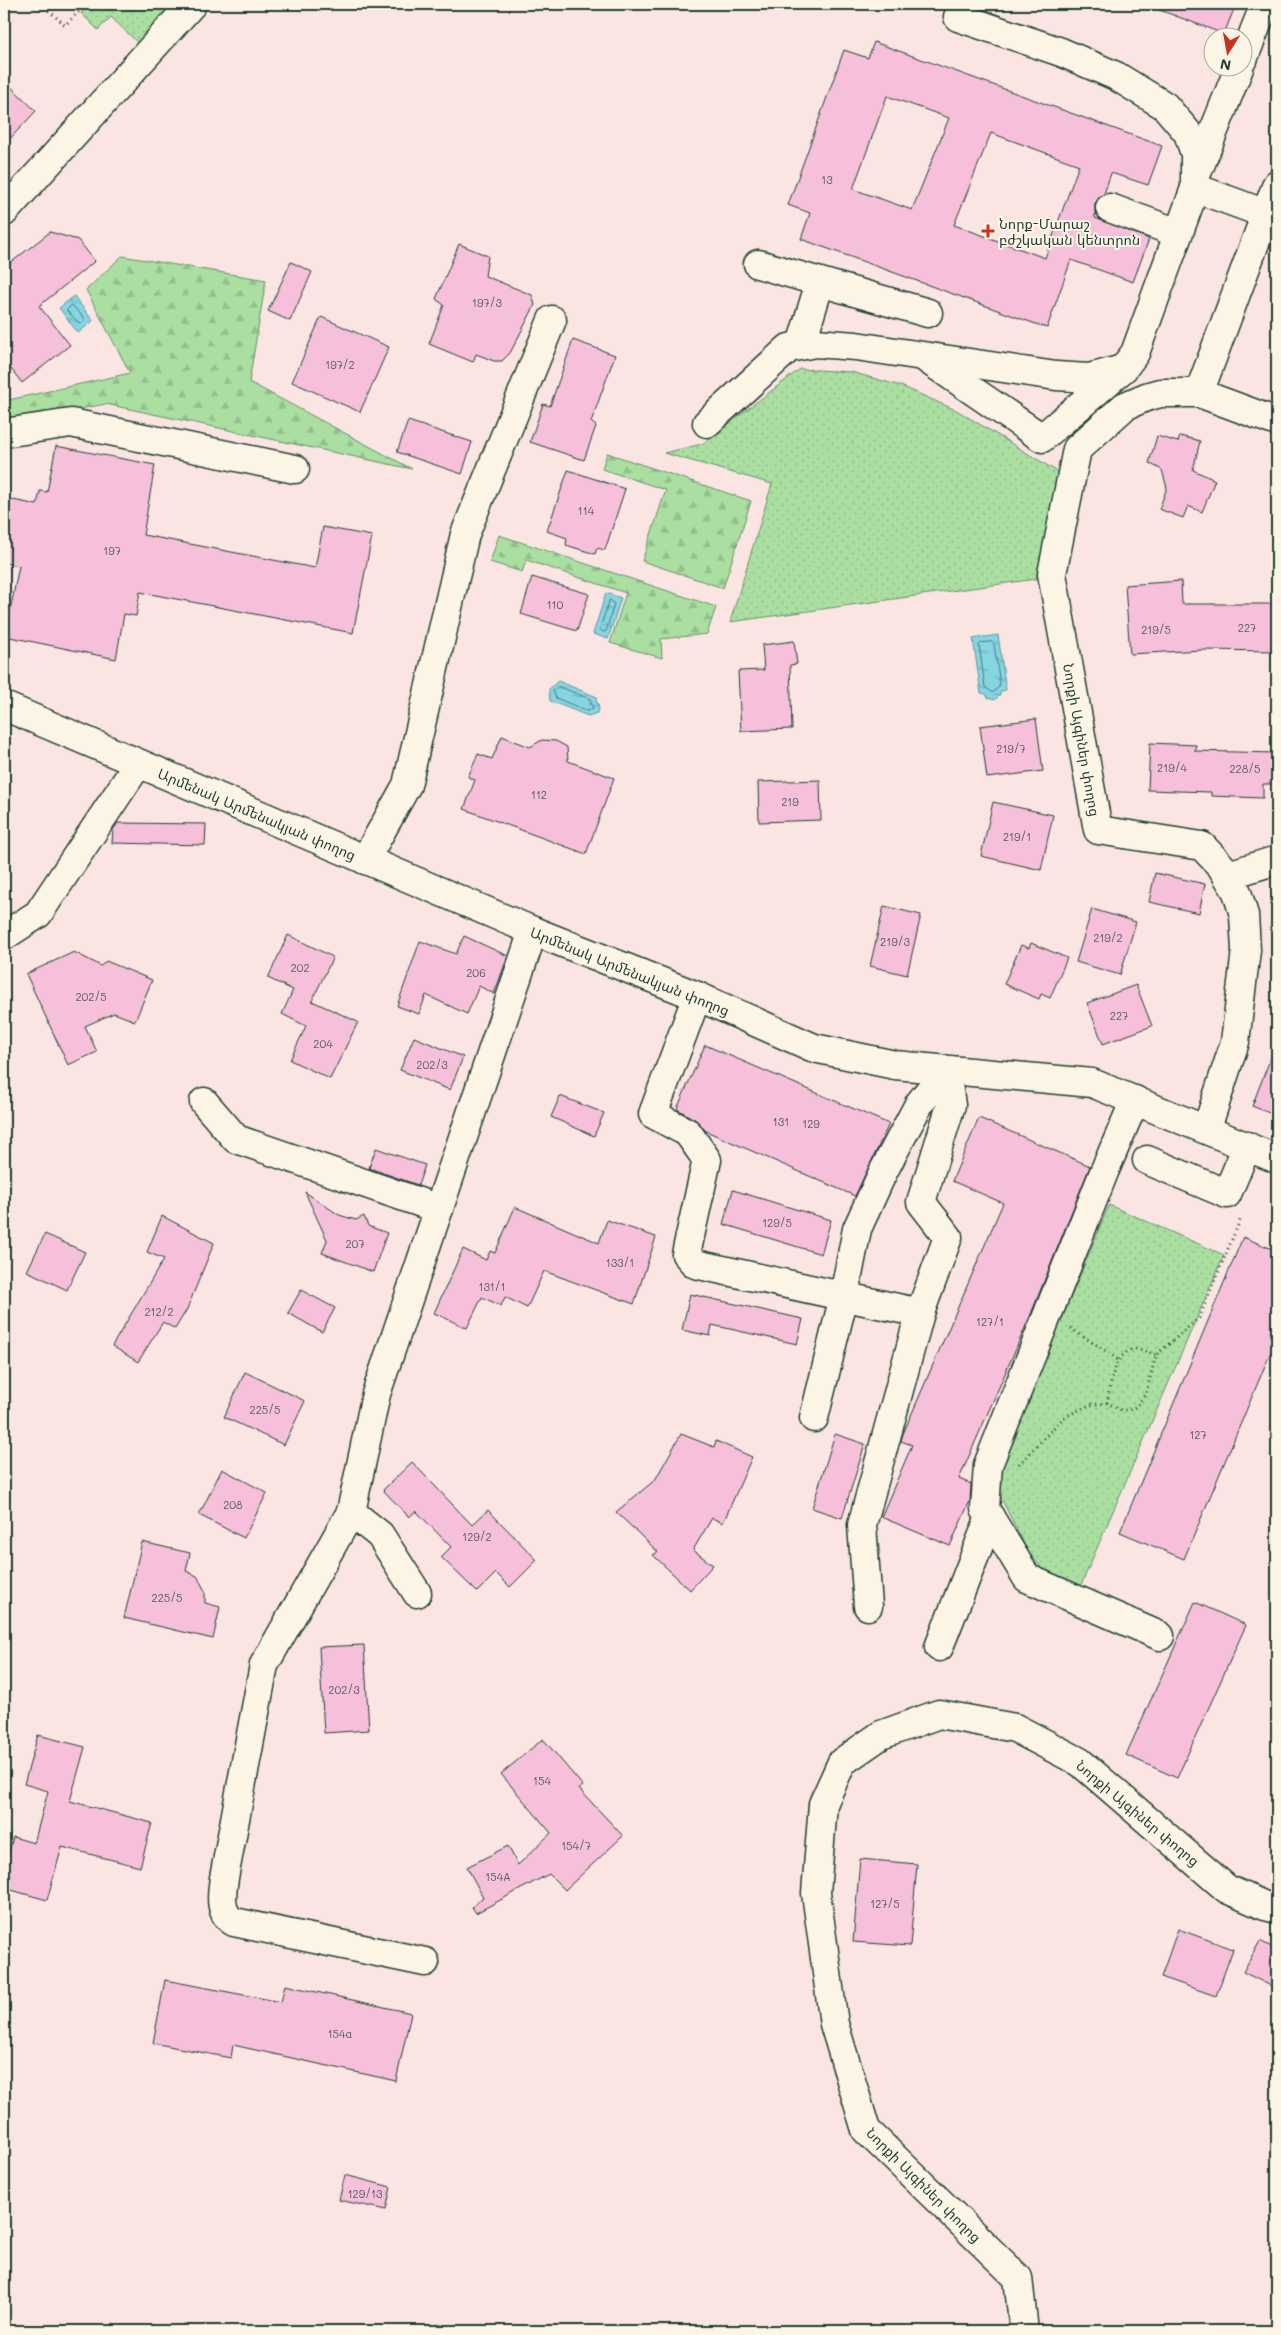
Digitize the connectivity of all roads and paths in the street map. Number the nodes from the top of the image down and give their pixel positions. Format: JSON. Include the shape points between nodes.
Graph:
{"nodes":[{"id":1,"x":41,"y":4,"type":"edge"},
{"id":2,"x":87,"y":4,"type":"edge"},
{"id":3,"x":192,"y":4,"type":"edge"},
{"id":4,"x":1265,"y":4,"type":"edge"},
{"id":5,"x":958,"y":17,"type":"dead end"},
{"id":6,"x":1254,"y":32,"type":"edge"},
{"id":7,"x":1235,"y":78,"type":"edge"},
{"id":8,"x":1196,"y":183,"type":"junction"},
{"id":9,"x":1277,"y":184,"type":"edge"},
{"id":10,"x":1110,"y":208,"type":"dead end"},
{"id":11,"x":4,"y":212,"type":"edge"},
{"id":12,"x":1266,"y":214,"type":"junction"},
{"id":13,"x":1178,"y":233,"type":"junction"},
{"id":14,"x":758,"y":264,"type":"dead end"},
{"id":15,"x":820,"y":282,"type":"junction"},
{"id":16,"x":928,"y":313,"type":"dead end"},
{"id":17,"x":552,"y":320,"type":"dead end"},
{"id":18,"x":802,"y":345,"type":"junction"},
{"id":19,"x":922,"y":356,"type":"junction"},
{"id":20,"x":1123,"y":369,"type":"junction"},
{"id":21,"x":1199,"y":393,"type":"junction"},
{"id":22,"x":1277,"y":422,"type":"edge"},
{"id":23,"x":707,"y":423,"type":"dead end"},
{"id":24,"x":4,"y":433,"type":"edge"},
{"id":25,"x":295,"y":469,"type":"dead end"},
{"id":26,"x":4,"y":706,"type":"edge"},
{"id":27,"x":138,"y":764,"type":"junction"},
{"id":28,"x":365,"y":860,"type":"junction"},
{"id":29,"x":1277,"y":860,"type":"edge"},
{"id":30,"x":1228,"y":875,"type":"junction"},
{"id":31,"x":533,"y":931,"type":"junction"},
{"id":32,"x":4,"y":936,"type":"edge"},
{"id":33,"x":697,"y":996,"type":"junction"},
{"id":34,"x":946,"y":1070,"type":"junction"},
{"id":35,"x":1135,"y":1100,"type":"junction"},
{"id":36,"x":204,"y":1102,"type":"dead end"},
{"id":37,"x":1207,"y":1128,"type":"junction"},
{"id":38,"x":1247,"y":1146,"type":"junction"},
{"id":39,"x":1277,"y":1159,"type":"edge"},
{"id":40,"x":1147,"y":1160,"type":"dead end"},
{"id":41,"x":439,"y":1209,"type":"junction"},
{"id":42,"x":1244,"y":1213,"type":"dead end"},
{"id":43,"x":844,"y":1296,"type":"junction"},
{"id":44,"x":1052,"y":1302,"type":"junction"},
{"id":45,"x":920,"y":1313,"type":"junction"},
{"id":46,"x":1156,"y":1355,"type":"junction"},
{"id":47,"x":1119,"y":1362,"type":"junction"},
{"id":48,"x":1106,"y":1403,"type":"junction"},
{"id":49,"x":814,"y":1418,"type":"dead end"},
{"id":50,"x":1014,"y":1470,"type":"dead end"},
{"id":51,"x":351,"y":1512,"type":"junction"},
{"id":52,"x":990,"y":1517,"type":"junction"},
{"id":53,"x":417,"y":1593,"type":"dead end"},
{"id":54,"x":868,"y":1606,"type":"dead end"},
{"id":55,"x":1160,"y":1636,"type":"dead end"},
{"id":56,"x":939,"y":1647,"type":"dead end"},
{"id":57,"x":1277,"y":1909,"type":"edge"},
{"id":58,"x":424,"y":1962,"type":"dead end"},
{"id":59,"x":1024,"y":2331,"type":"edge"}],
"edges":[{"from":1,"to":2,"type":"path","via":[[65,25]]},
{"from":3,"to":11,"type":"street"},
{"from":4,"to":6,"type":"street"},
{"from":5,"to":8,"type":"street","via":[[1061,52],[1116,76],[1154,98],[1174,115],[1188,134],[1195,154]]},
{"from":7,"to":8,"type":"street"},
{"from":8,"to":12,"type":"street"},
{"from":8,"to":13,"type":"street"},
{"from":9,"to":12,"type":"street"},
{"from":10,"to":13,"type":"street"},
{"from":12,"to":21,"type":"street"},
{"from":13,"to":20,"type":"street","via":[[1136,353]]},
{"from":14,"to":15,"type":"street"},
{"from":15,"to":16,"type":"street"},
{"from":15,"to":18,"type":"street"},
{"from":17,"to":28,"type":"street","via":[[465,534],[408,785]]},
{"from":18,"to":19,"type":"street","via":[[848,346]]},
{"from":18,"to":23,"type":"street","via":[[789,348]]},
{"from":19,"to":20,"type":"street","via":[[1056,376],[1089,378]]},
{"from":19,"to":20,"type":"street","via":[[1042,438]]},
{"from":21,"to":22,"type":"street","name":"Նորքի Այգիներ փողոց"},
{"from":21,"to":30,"type":"street","name":"Նորքի Այգիներ փողոց","via":[[1160,393],[1137,400],[1121,409],[1077,449],[1052,574],[1098,830],[1202,846]]},
{"from":24,"to":25,"type":"street","via":[[71,422]]},
{"from":26,"to":27,"type":"street","name":"Արմենակ Արմենակյան փողոց"},
{"from":27,"to":28,"type":"street","name":"Արմենակ Արմենակյան փողոց"},
{"from":27,"to":32,"type":"street","via":[[38,914]]},
{"from":28,"to":31,"type":"street","name":"Արմենակ Արմենակյան փողոց"},
{"from":29,"to":30,"type":"street"},
{"from":30,"to":37,"type":"street","name":"Նորքի Այգիներ փողոց","via":[[1242,909],[1246,950],[1235,1042]]},
{"from":31,"to":33,"type":"street","name":"Արմենակ Արմենակյան փողոց"},
{"from":31,"to":41,"type":"street"},
{"from":33,"to":34,"type":"street","name":"Արմենակ Արմենակյան փողոց","via":[[814,1048],[895,1065]]},
{"from":33,"to":43,"type":"street","via":[[653,1114],[688,1133],[707,1160],[686,1254],[695,1264]]},
{"from":34,"to":35,"type":"street","name":"Արմենակ Արմենակյան փողոց","via":[[1092,1082]]},
{"from":34,"to":43,"type":"street","via":[[919,1104],[857,1229]]},
{"from":34,"to":45,"type":"street","via":[[951,1105],[921,1202],[948,1237]]},
{"from":35,"to":37,"type":"street","name":"Արմենակ Արմենակյան փողոց"},
{"from":35,"to":44,"type":"street"},
{"from":36,"to":41,"type":"street","via":[[236,1139]]},
{"from":37,"to":38,"type":"street","name":"Արմենակ Արմենակյան փողոց"},
{"from":38,"to":39,"type":"street","name":"Արմենակ Արմենակյան փողոց"},
{"from":38,"to":40,"type":"street","via":[[1227,1194]]},
{"from":41,"to":51,"type":"street","via":[[376,1394]]},
{"from":42,"to":46,"type":"path","via":[[1199,1318]]},
{"from":43,"to":45,"type":"street"},
{"from":43,"to":49,"type":"street"},
{"from":44,"to":47,"type":"path","via":[[1059,1316],[1072,1328]]},
{"from":44,"to":52,"type":"street","via":[[988,1465],[985,1509]]},
{"from":45,"to":54,"type":"street","via":[[862,1524]]},
{"from":46,"to":47,"type":"path","via":[[1137,1349],[1128,1351]]},
{"from":46,"to":48,"type":"path","via":[[1146,1393],[1137,1406],[1120,1410]]},
{"from":47,"to":48,"type":"path"},
{"from":48,"to":50,"type":"path","via":[[1089,1405],[1063,1418]]},
{"from":51,"to":53,"type":"street","via":[[380,1535]]},
{"from":51,"to":58,"type":"street","via":[[264,1665],[222,1901],[227,1916],[234,1922]]},
{"from":52,"to":55,"type":"street","via":[[1027,1578]]},
{"from":52,"to":56,"type":"street"},
{"from":57,"to":59,"type":"street","name":"Նորքի Այգիներ փողոց","via":[[1227,1889],[1080,1762],[1015,1728],[939,1714],[881,1734],[842,1762],[823,1804],[816,1893],[834,2024],[866,2130],[1018,2278]]}]}
